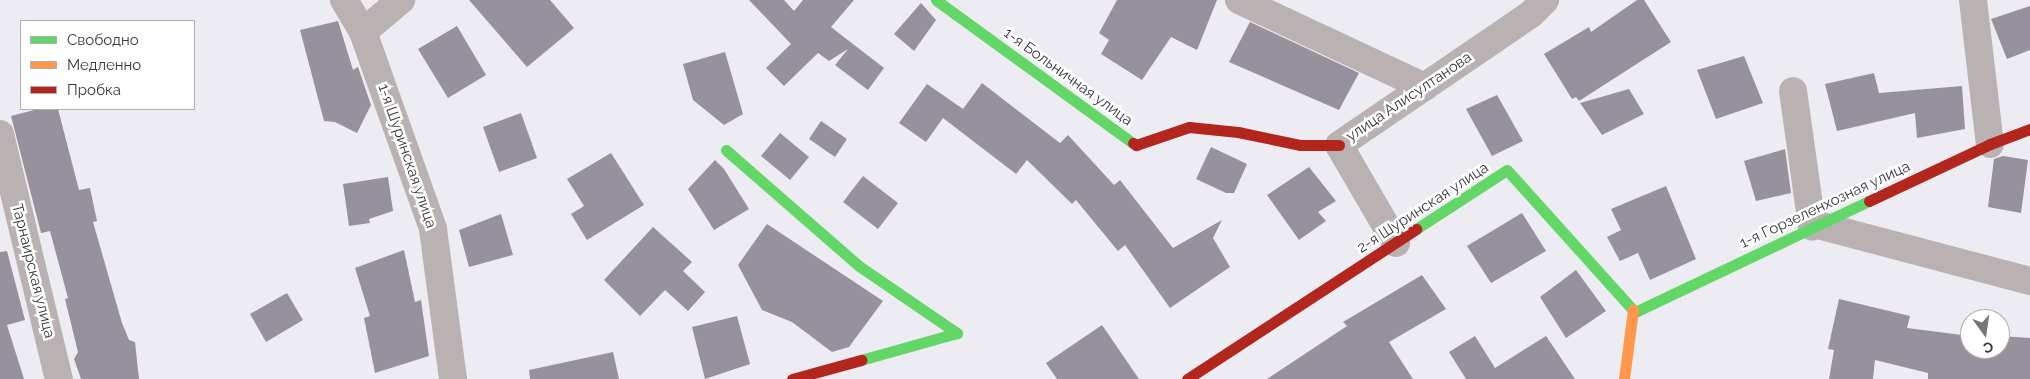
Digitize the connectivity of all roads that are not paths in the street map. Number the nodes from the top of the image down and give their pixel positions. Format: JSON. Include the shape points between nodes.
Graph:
{"nodes":[{"id":1,"x":344,"y":0,"type":"edge"},
{"id":2,"x":401,"y":0,"type":"edge"},
{"id":3,"x":936,"y":0,"type":"edge"},
{"id":4,"x":1239,"y":0,"type":"edge"},
{"id":5,"x":1545,"y":0,"type":"edge"},
{"id":6,"x":1973,"y":0,"type":"edge"},
{"id":7,"x":363,"y":32,"type":"junction"},
{"id":8,"x":1425,"y":87,"type":"junction"},
{"id":9,"x":1793,"y":90,"type":"dead end"},
{"id":10,"x":2030,"y":130,"type":"edge"},
{"id":11,"x":0,"y":134,"type":"edge"},
{"id":12,"x":1990,"y":144,"type":"junction"},
{"id":13,"x":1339,"y":145,"type":"junction"},
{"id":14,"x":726,"y":150,"type":"dead end"},
{"id":15,"x":1815,"y":226,"type":"junction"},
{"id":16,"x":1396,"y":243,"type":"junction"},
{"id":17,"x":2030,"y":282,"type":"edge"},
{"id":18,"x":1635,"y":312,"type":"junction"},
{"id":19,"x":59,"y":379,"type":"edge"},
{"id":20,"x":453,"y":379,"type":"edge"},
{"id":21,"x":792,"y":379,"type":"edge"},
{"id":22,"x":1187,"y":379,"type":"edge"},
{"id":23,"x":1624,"y":379,"type":"edge"}],
"edges":[{"from":1,"to":7,"type":"street","name":"1-я Шуринская улица"},
{"from":2,"to":7,"type":"street"},
{"from":3,"to":13,"type":"street","name":"1-я Больничная улица","via":[[1136,145],[1189,127],[1238,132],[1300,145]]},
{"from":4,"to":8,"type":"street"},
{"from":5,"to":8,"type":"street","name":"улица Алисултанова","via":[[1531,14]]},
{"from":6,"to":12,"type":"street"},
{"from":7,"to":20,"type":"street","name":"1-я Шуринская улица","via":[[433,229]]},
{"from":8,"to":13,"type":"street","name":"улица Алисултанова"},
{"from":9,"to":15,"type":"street"},
{"from":10,"to":12,"type":"street","name":"1-я Горзеленхозная улица"},
{"from":11,"to":19,"type":"street","name":"Тарнаирская улица"},
{"from":12,"to":15,"type":"street","name":"1-я Горзеленхозная улица"},
{"from":13,"to":16,"type":"street","name":"улица Алисултанова"},
{"from":14,"to":21,"type":"street","via":[[859,266],[957,333]]},
{"from":15,"to":17,"type":"street"},
{"from":15,"to":18,"type":"street","name":"1-я Горзеленхозная улица"},
{"from":16,"to":18,"type":"street","name":"2-я Шуринская улица","via":[[1507,170]]},
{"from":16,"to":22,"type":"street","name":"2-я Шуринская улица"},
{"from":18,"to":23,"type":"street"}]}
